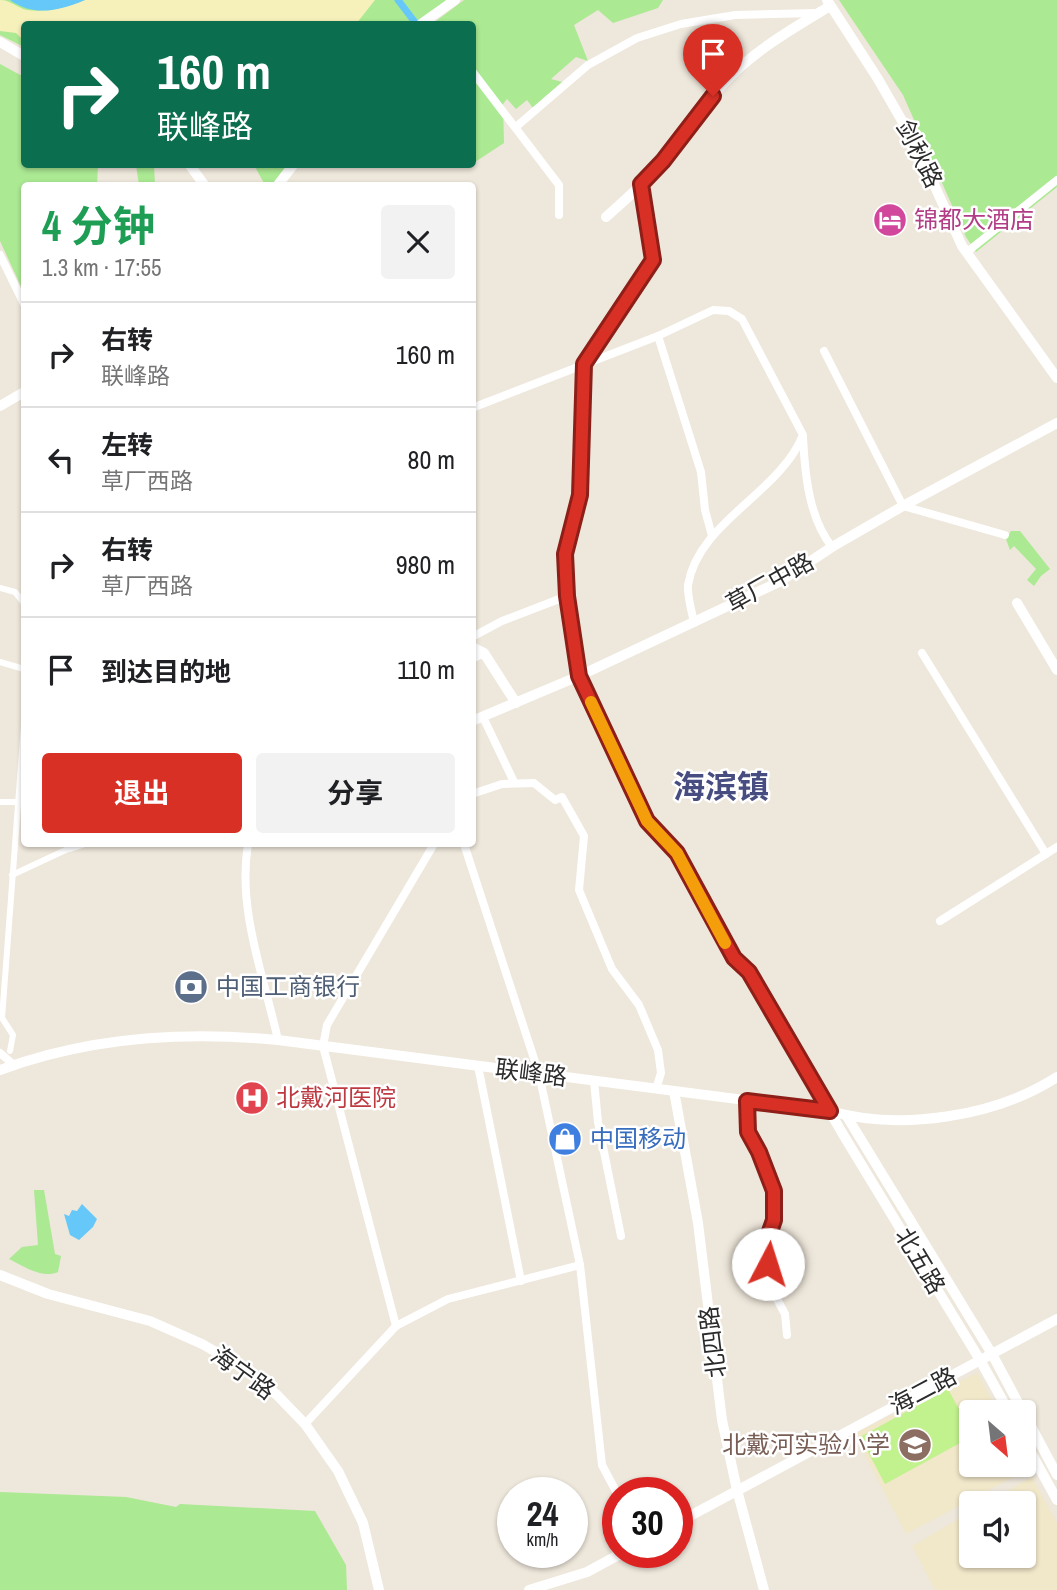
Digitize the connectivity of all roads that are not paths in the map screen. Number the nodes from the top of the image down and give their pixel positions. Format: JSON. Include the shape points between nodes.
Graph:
{"nodes":[{"id":1,"x":454,"y":0,"type":"edge"},
{"id":2,"x":832,"y":2,"type":"edge"},
{"id":3,"x":817,"y":13,"type":"junction"},
{"id":4,"x":430,"y":21,"type":"edge"},
{"id":5,"x":0,"y":42,"type":"edge"},
{"id":6,"x":21,"y":54,"type":"edge"},
{"id":7,"x":476,"y":76,"type":"edge"},
{"id":8,"x":517,"y":127,"type":"junction"},
{"id":9,"x":292,"y":168,"type":"edge"},
{"id":10,"x":1057,"y":180,"type":"edge"},
{"id":11,"x":280,"y":182,"type":"edge"},
{"id":12,"x":641,"y":184,"type":"junction"},
{"id":13,"x":559,"y":215,"type":"dead end"},
{"id":14,"x":606,"y":217,"type":"dead end"},
{"id":15,"x":967,"y":252,"type":"junction"},
{"id":16,"x":0,"y":255,"type":"edge"},
{"id":17,"x":21,"y":298,"type":"edge"},
{"id":18,"x":658,"y":336,"type":"junction"},
{"id":19,"x":824,"y":351,"type":"dead end"},
{"id":20,"x":584,"y":364,"type":"junction"},
{"id":21,"x":1057,"y":378,"type":"edge"},
{"id":22,"x":21,"y":394,"type":"edge"},
{"id":23,"x":0,"y":406,"type":"edge"},
{"id":24,"x":476,"y":406,"type":"edge"},
{"id":25,"x":1057,"y":422,"type":"edge"},
{"id":26,"x":803,"y":435,"type":"junction"},
{"id":27,"x":903,"y":506,"type":"junction"},
{"id":28,"x":1005,"y":535,"type":"dead end"},
{"id":29,"x":712,"y":536,"type":"junction"},
{"id":30,"x":832,"y":547,"type":"junction"},
{"id":31,"x":0,"y":587,"type":"edge"},
{"id":32,"x":567,"y":596,"type":"junction"},
{"id":33,"x":21,"y":600,"type":"edge"},
{"id":34,"x":1017,"y":603,"type":"dead end"},
{"id":35,"x":694,"y":623,"type":"junction"},
{"id":36,"x":476,"y":635,"type":"edge"},
{"id":37,"x":476,"y":649,"type":"edge"},
{"id":38,"x":484,"y":653,"type":"junction"},
{"id":39,"x":922,"y":653,"type":"dead end"},
{"id":40,"x":476,"y":657,"type":"edge"},
{"id":41,"x":0,"y":662,"type":"edge"},
{"id":42,"x":21,"y":668,"type":"edge"},
{"id":43,"x":1057,"y":670,"type":"edge"},
{"id":44,"x":579,"y":676,"type":"junction"},
{"id":45,"x":516,"y":703,"type":"junction"},
{"id":46,"x":478,"y":719,"type":"edge"},
{"id":47,"x":21,"y":758,"type":"edge"},
{"id":48,"x":514,"y":782,"type":"junction"},
{"id":49,"x":476,"y":793,"type":"edge"},
{"id":50,"x":0,"y":802,"type":"edge"},
{"id":51,"x":17,"y":802,"type":"junction"},
{"id":52,"x":73,"y":847,"type":"edge"},
{"id":53,"x":247,"y":847,"type":"edge"},
{"id":54,"x":432,"y":847,"type":"edge"},
{"id":55,"x":465,"y":847,"type":"edge"},
{"id":56,"x":1057,"y":847,"type":"edge"},
{"id":57,"x":70,"y":848,"type":"joint"},
{"id":58,"x":1046,"y":854,"type":"junction"},
{"id":59,"x":12,"y":874,"type":"junction"},
{"id":60,"x":940,"y":921,"type":"dead end"},
{"id":61,"x":278,"y":1040,"type":"junction"},
{"id":62,"x":323,"y":1046,"type":"junction"},
{"id":63,"x":10,"y":1051,"type":"dead end"},
{"id":64,"x":0,"y":1053,"type":"edge"},
{"id":65,"x":14,"y":1065,"type":"junction"},
{"id":66,"x":478,"y":1066,"type":"junction"},
{"id":67,"x":0,"y":1070,"type":"edge"},
{"id":68,"x":539,"y":1074,"type":"junction"},
{"id":69,"x":1057,"y":1077,"type":"edge"},
{"id":70,"x":594,"y":1081,"type":"junction"},
{"id":71,"x":656,"y":1089,"type":"junction"},
{"id":72,"x":674,"y":1091,"type":"junction"},
{"id":73,"x":747,"y":1101,"type":"junction"},
{"id":74,"x":830,"y":1111,"type":"junction"},
{"id":75,"x":846,"y":1115,"type":"junction"},
{"id":76,"x":621,"y":1236,"type":"dead end"},
{"id":77,"x":580,"y":1265,"type":"junction"},
{"id":78,"x":0,"y":1275,"type":"edge"},
{"id":79,"x":521,"y":1281,"type":"junction"},
{"id":80,"x":1057,"y":1319,"type":"edge"},
{"id":81,"x":396,"y":1326,"type":"junction"},
{"id":82,"x":787,"y":1335,"type":"dead end"},
{"id":83,"x":992,"y":1354,"type":"junction"},
{"id":84,"x":980,"y":1360,"type":"junction"},
{"id":85,"x":1002,"y":1400,"type":"edge"},
{"id":86,"x":1016,"y":1400,"type":"edge"},
{"id":87,"x":305,"y":1424,"type":"junction"},
{"id":88,"x":1036,"y":1437,"type":"edge"},
{"id":89,"x":1036,"y":1462,"type":"edge"},
{"id":90,"x":1057,"y":1475,"type":"edge"},
{"id":91,"x":608,"y":1477,"type":"edge"},
{"id":92,"x":737,"y":1490,"type":"junction"},
{"id":93,"x":1057,"y":1500,"type":"edge"},
{"id":94,"x":693,"y":1514,"type":"edge"},
{"id":95,"x":602,"y":1564,"type":"edge"},
{"id":96,"x":379,"y":1590,"type":"edge"},
{"id":97,"x":529,"y":1590,"type":"edge"},
{"id":98,"x":764,"y":1590,"type":"edge"}],
"edges":[{"from":1,"to":4,"type":"main road"},
{"from":2,"to":3,"type":"main road"},
{"from":2,"to":15,"type":"main road","name":"剑秋路","via":[[916,145]]},
{"from":3,"to":8,"type":"street","via":[[736,15],[681,24],[637,38],[588,65]]},
{"from":3,"to":12,"type":"main road","via":[[762,49],[723,84]]},
{"from":5,"to":6,"type":"main road"},
{"from":7,"to":8,"type":"street"},
{"from":8,"to":13,"type":"street","via":[[559,185]]},
{"from":9,"to":11,"type":"main road"},
{"from":10,"to":15,"type":"street"},
{"from":12,"to":14,"type":"main road"},
{"from":12,"to":20,"type":"main road","via":[[653,260]]},
{"from":15,"to":21,"type":"main road","name":"剑秋路"},
{"from":16,"to":17,"type":"street"},
{"from":18,"to":20,"type":"street"},
{"from":18,"to":26,"type":"street","via":[[713,310],[729,311],[742,319]]},
{"from":18,"to":29,"type":"street","via":[[701,472]]},
{"from":19,"to":27,"type":"street"},
{"from":20,"to":24,"type":"street"},
{"from":20,"to":32,"type":"main road","name":"北五路","via":[[580,495],[565,554]]},
{"from":22,"to":23,"type":"main road"},
{"from":25,"to":27,"type":"street","name":"草厂中路"},
{"from":26,"to":29,"type":"street","via":[[797,451]]},
{"from":26,"to":30,"type":"street","via":[[810,496],[821,533]]},
{"from":27,"to":28,"type":"street"},
{"from":27,"to":30,"type":"street","name":"草厂中路"},
{"from":29,"to":35,"type":"street","via":[[688,586]]},
{"from":30,"to":35,"type":"street","name":"草厂中路","via":[[779,582]]},
{"from":31,"to":33,"type":"street"},
{"from":32,"to":36,"type":"street"},
{"from":32,"to":44,"type":"main road","name":"北五路"},
{"from":34,"to":43,"type":"street"},
{"from":35,"to":44,"type":"street","name":"草厂中路"},
{"from":37,"to":38,"type":"street"},
{"from":38,"to":40,"type":"street"},
{"from":38,"to":45,"type":"street"},
{"from":39,"to":58,"type":"street"},
{"from":41,"to":42,"type":"street"},
{"from":44,"to":45,"type":"street","name":"草厂中路"},
{"from":44,"to":74,"type":"main road","name":"北五路","via":[[647,821],[677,853],[734,958],[749,972]]},
{"from":45,"to":46,"type":"street","name":"草厂中路"},
{"from":46,"to":48,"type":"street"},
{"from":47,"to":51,"type":"street"},
{"from":48,"to":49,"type":"street"},
{"from":48,"to":71,"type":"street","via":[[534,783],[555,800],[562,797],[584,836],[579,890],[612,969],[639,1005],[658,1050],[661,1073]]},
{"from":50,"to":51,"type":"street"},
{"from":51,"to":59,"type":"street"},
{"from":52,"to":57,"type":"street"},
{"from":53,"to":61,"type":"street","via":[[244,867],[250,922]]},
{"from":54,"to":62,"type":"street","via":[[327,1025]]},
{"from":55,"to":68,"type":"street"},
{"from":56,"to":58,"type":"street"},
{"from":57,"to":59,"type":"street"},
{"from":58,"to":60,"type":"street"},
{"from":59,"to":63,"type":"street","via":[[2,1017],[13,1035]]},
{"from":61,"to":62,"type":"main road","name":"联峰路"},
{"from":61,"to":65,"type":"main road","name":"联峰路","via":[[220,1035],[145,1038],[71,1048]]},
{"from":62,"to":66,"type":"main road","name":"联峰路"},
{"from":62,"to":81,"type":"street"},
{"from":64,"to":65,"type":"street"},
{"from":65,"to":67,"type":"main road","name":"联峰路"},
{"from":66,"to":68,"type":"main road","name":"联峰路"},
{"from":66,"to":79,"type":"street"},
{"from":68,"to":70,"type":"main road","name":"联峰路"},
{"from":68,"to":77,"type":"street"},
{"from":69,"to":75,"type":"main road","name":"联峰路","via":[[1002,1102],[936,1119]]},
{"from":70,"to":71,"type":"main road","name":"联峰路"},
{"from":70,"to":76,"type":"street"},
{"from":71,"to":72,"type":"main road","name":"联峰路"},
{"from":72,"to":73,"type":"main road","name":"联峰路"},
{"from":72,"to":92,"type":"street","name":"北四路","via":[[698,1223],[722,1420]]},
{"from":73,"to":74,"type":"main road","name":"联峰路"},
{"from":73,"to":82,"type":"street","via":[[748,1132],[774,1191],[774,1220],[766,1243],[769,1284],[785,1314]]},
{"from":74,"to":75,"type":"main road","name":"联峰路"},
{"from":74,"to":84,"type":"main road","name":"北五路"},
{"from":75,"to":83,"type":"main road","name":"北五路"},
{"from":77,"to":79,"type":"street"},
{"from":77,"to":91,"type":"street","via":[[602,1465]]},
{"from":78,"to":87,"type":"main road","name":"海宁路","via":[[48,1294],[150,1321],[202,1344],[241,1366]]},
{"from":79,"to":81,"type":"street","via":[[448,1299]]},
{"from":80,"to":83,"type":"street","name":"海二路"},
{"from":81,"to":87,"type":"street"},
{"from":83,"to":84,"type":"street","name":"海二路"},
{"from":83,"to":86,"type":"main road","name":"北五路"},
{"from":84,"to":85,"type":"main road","name":"北五路"},
{"from":84,"to":92,"type":"street","name":"海二路"},
{"from":87,"to":96,"type":"main road","name":"海宁路","via":[[338,1471],[363,1523]]},
{"from":88,"to":90,"type":"main road","name":"北五路"},
{"from":89,"to":93,"type":"main road"},
{"from":92,"to":94,"type":"street","name":"海二路"},
{"from":92,"to":98,"type":"street","name":"北四路"},
{"from":95,"to":97,"type":"street"}]}
